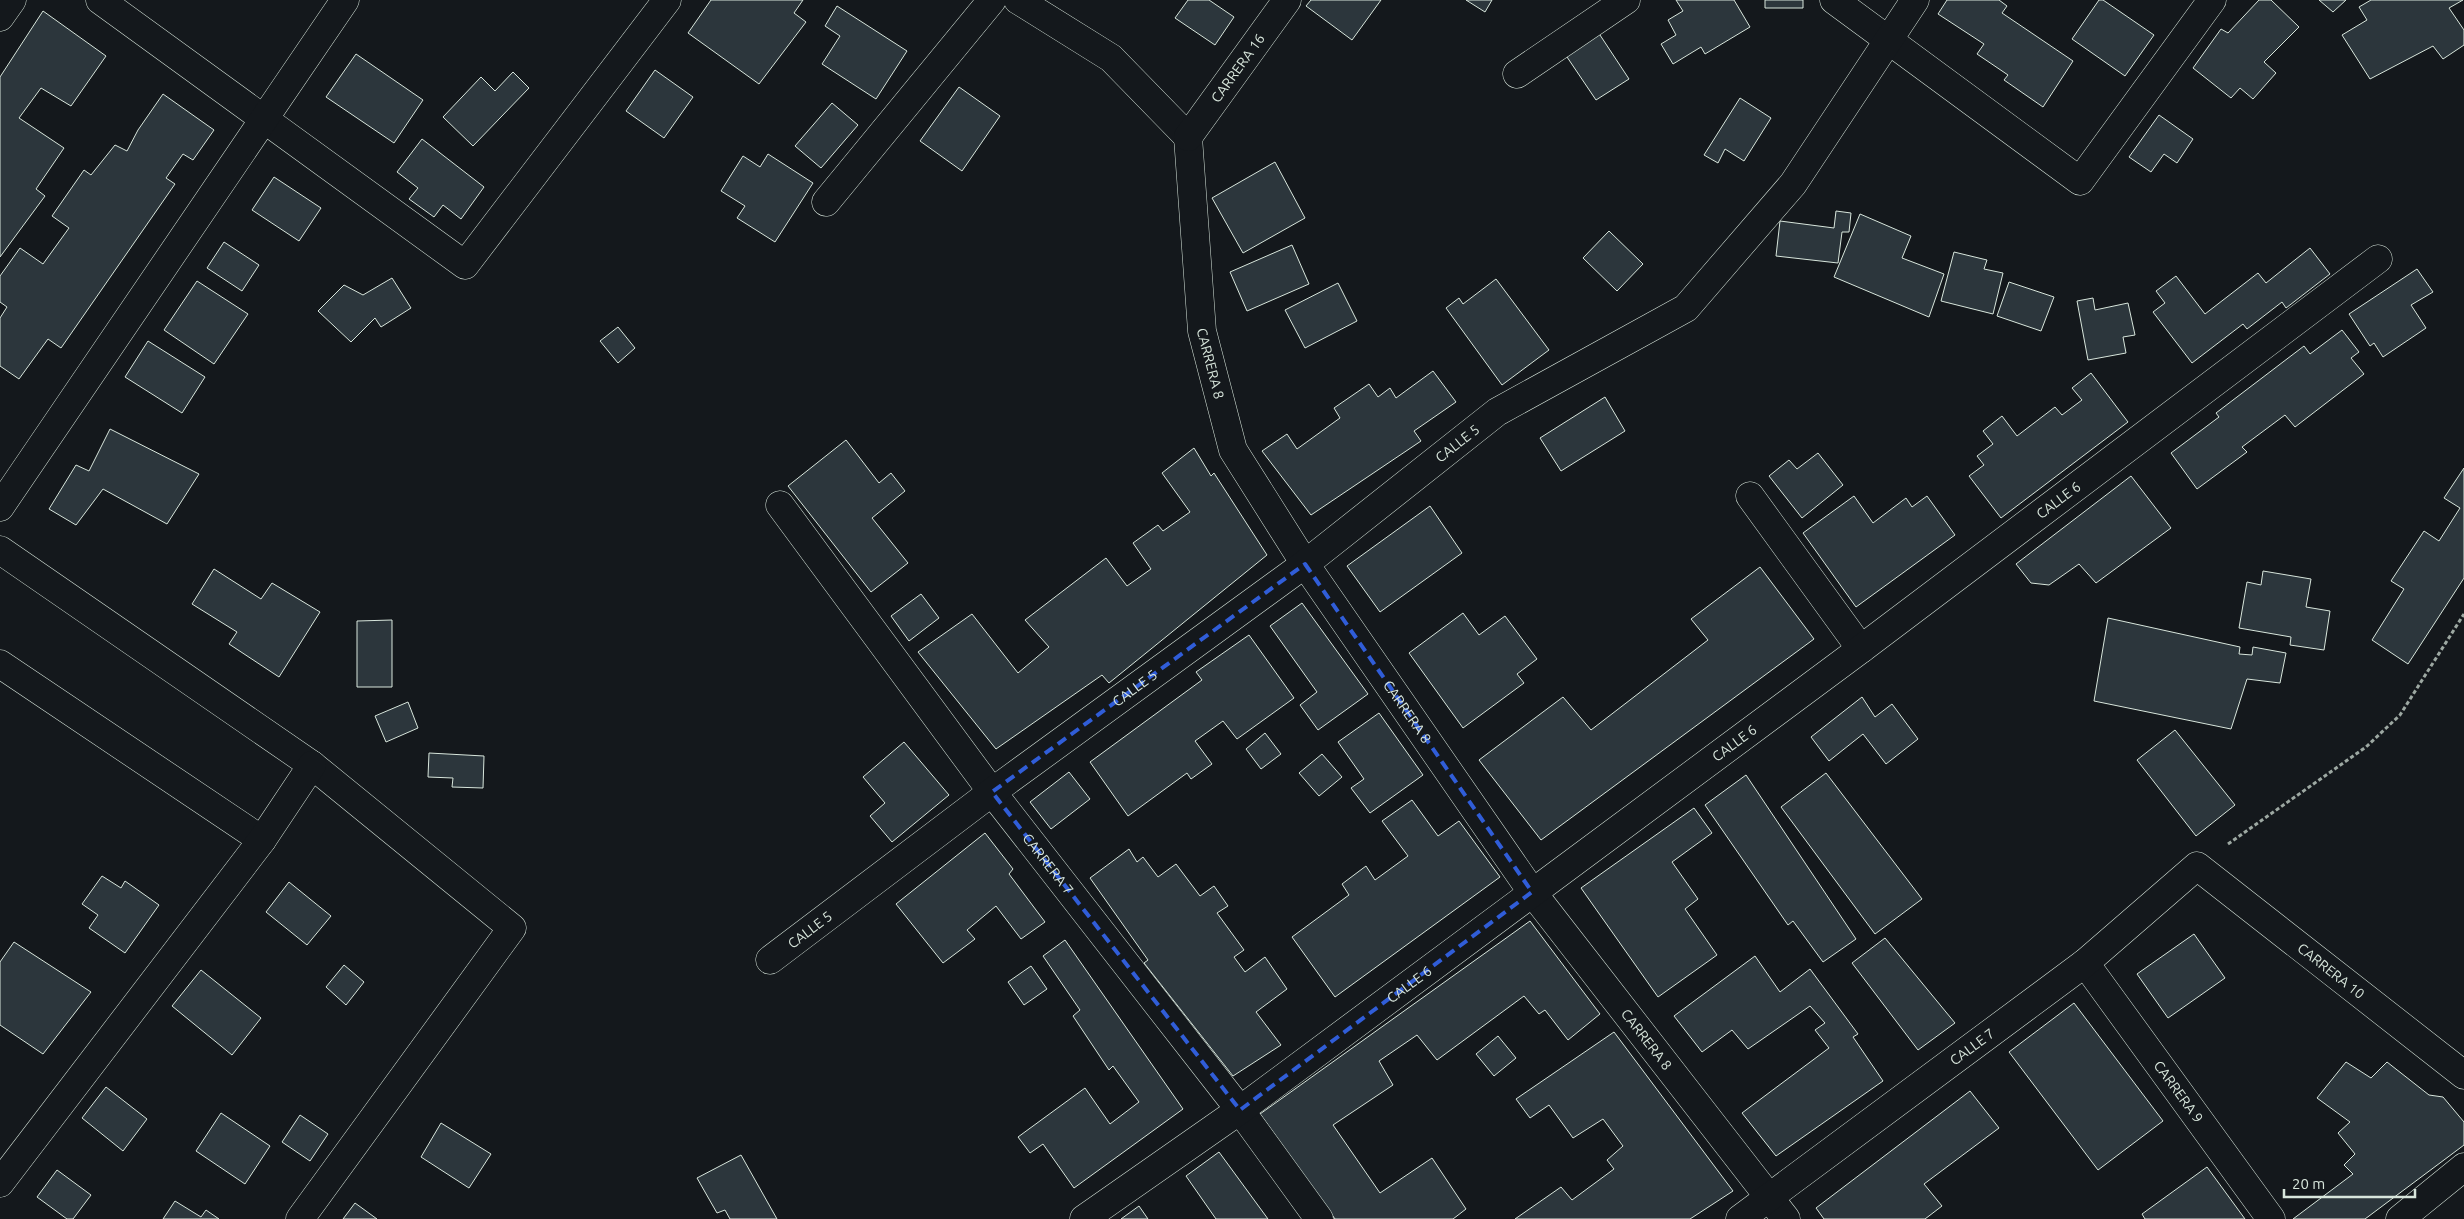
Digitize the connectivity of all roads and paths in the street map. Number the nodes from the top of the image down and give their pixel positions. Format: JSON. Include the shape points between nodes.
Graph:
{"nodes":[{"id":1,"x":12,"y":0,"type":"edge"},
{"id":2,"x":100,"y":0,"type":"edge"},
{"id":3,"x":345,"y":0,"type":"edge"},
{"id":4,"x":667,"y":0,"type":"edge"},
{"id":5,"x":992,"y":0,"type":"edge"},
{"id":6,"x":1018,"y":0,"type":"edge"},
{"id":7,"x":1287,"y":0,"type":"edge"},
{"id":8,"x":1626,"y":0,"type":"edge"},
{"id":9,"x":1834,"y":0,"type":"edge"},
{"id":10,"x":1915,"y":0,"type":"edge"},
{"id":11,"x":2212,"y":0,"type":"edge"},
{"id":12,"x":0,"y":17,"type":"edge"},
{"id":13,"x":1888,"y":40,"type":"junction"},
{"id":14,"x":1517,"y":74,"type":"dead end"},
{"id":15,"x":263,"y":118,"type":"junction"},
{"id":16,"x":1188,"y":137,"type":"junction"},
{"id":17,"x":826,"y":202,"type":"dead end"},
{"id":18,"x":2378,"y":259,"type":"dead end"},
{"id":19,"x":1750,"y":496,"type":"dead end"},
{"id":20,"x":780,"y":505,"type":"dead end"},
{"id":21,"x":0,"y":507,"type":"edge"},
{"id":22,"x":0,"y":550,"type":"edge"},
{"id":23,"x":1305,"y":564,"type":"junction"},
{"id":24,"x":2464,"y":614,"type":"edge"},
{"id":25,"x":1861,"y":649,"type":"junction"},
{"id":26,"x":0,"y":664,"type":"edge"},
{"id":27,"x":312,"y":765,"type":"junction"},
{"id":28,"x":992,"y":792,"type":"junction"},
{"id":29,"x":262,"y":840,"type":"junction"},
{"id":30,"x":2197,"y":866,"type":"junction"},
{"id":31,"x":1532,"y":892,"type":"junction"},
{"id":32,"x":770,"y":960,"type":"dead end"},
{"id":33,"x":2085,"y":963,"type":"junction"},
{"id":34,"x":2464,"y":1075,"type":"edge"},
{"id":35,"x":1240,"y":1110,"type":"junction"},
{"id":36,"x":2464,"y":1167,"type":"edge"},
{"id":37,"x":0,"y":1183,"type":"edge"},
{"id":38,"x":1769,"y":1196,"type":"junction"},
{"id":39,"x":300,"y":1219,"type":"edge"},
{"id":40,"x":1084,"y":1219,"type":"edge"},
{"id":41,"x":1319,"y":1219,"type":"edge"},
{"id":42,"x":1740,"y":1219,"type":"edge"},
{"id":43,"x":1786,"y":1219,"type":"edge"},
{"id":44,"x":2271,"y":1219,"type":"edge"},
{"id":45,"x":2400,"y":1219,"type":"edge"}],
"edges":[{"from":1,"to":12,"type":"street"},
{"from":2,"to":15,"type":"street"},
{"from":3,"to":15,"type":"street"},
{"from":4,"to":15,"type":"street","via":[[465,265]]},
{"from":5,"to":17,"type":"street"},
{"from":6,"to":16,"type":"street","via":[[1111,58]]},
{"from":7,"to":16,"type":"street","name":"CARRERA 16"},
{"from":8,"to":14,"type":"street"},
{"from":9,"to":13,"type":"street"},
{"from":10,"to":13,"type":"street","name":"CALLE 5"},
{"from":11,"to":13,"type":"street","via":[[2080,181]]},
{"from":13,"to":23,"type":"street","name":"CALLE 5","via":[[1794,184],[1686,308],[1497,412]]},
{"from":15,"to":21,"type":"street"},
{"from":16,"to":23,"type":"street","name":"CARRERA 8","via":[[1202,331],[1233,450]]},
{"from":18,"to":25,"type":"street","name":"CALLE 6"},
{"from":19,"to":25,"type":"street"},
{"from":20,"to":28,"type":"street","name":"CARRERA 7"},
{"from":22,"to":27,"type":"street"},
{"from":23,"to":28,"type":"street","name":"CALLE 5"},
{"from":23,"to":31,"type":"street","name":"CARRERA 8"},
{"from":24,"to":30,"type":"path","via":[[2400,715],[2366,747]]},
{"from":25,"to":31,"type":"street","name":"CALLE 6"},
{"from":26,"to":29,"type":"street"},
{"from":27,"to":29,"type":"street"},
{"from":27,"to":39,"type":"street","via":[[512,928]]},
{"from":28,"to":32,"type":"street","name":"CALLE 5"},
{"from":28,"to":35,"type":"street","name":"CARRERA 7"},
{"from":29,"to":37,"type":"street"},
{"from":30,"to":33,"type":"street","name":"CALLE 7"},
{"from":30,"to":34,"type":"street","name":"CARRERA 10"},
{"from":31,"to":35,"type":"street","name":"CALLE 6"},
{"from":31,"to":38,"type":"street","name":"CARRERA 8"},
{"from":33,"to":38,"type":"street","name":"CALLE 7"},
{"from":33,"to":44,"type":"street","name":"CARRERA 9"},
{"from":35,"to":40,"type":"street","name":"CALLE 6"},
{"from":35,"to":41,"type":"street","name":"CARRERA 7"},
{"from":36,"to":45,"type":"street"},
{"from":38,"to":42,"type":"street","name":"CALLE 7"},
{"from":38,"to":43,"type":"street","name":"CARRERA 8"}]}
